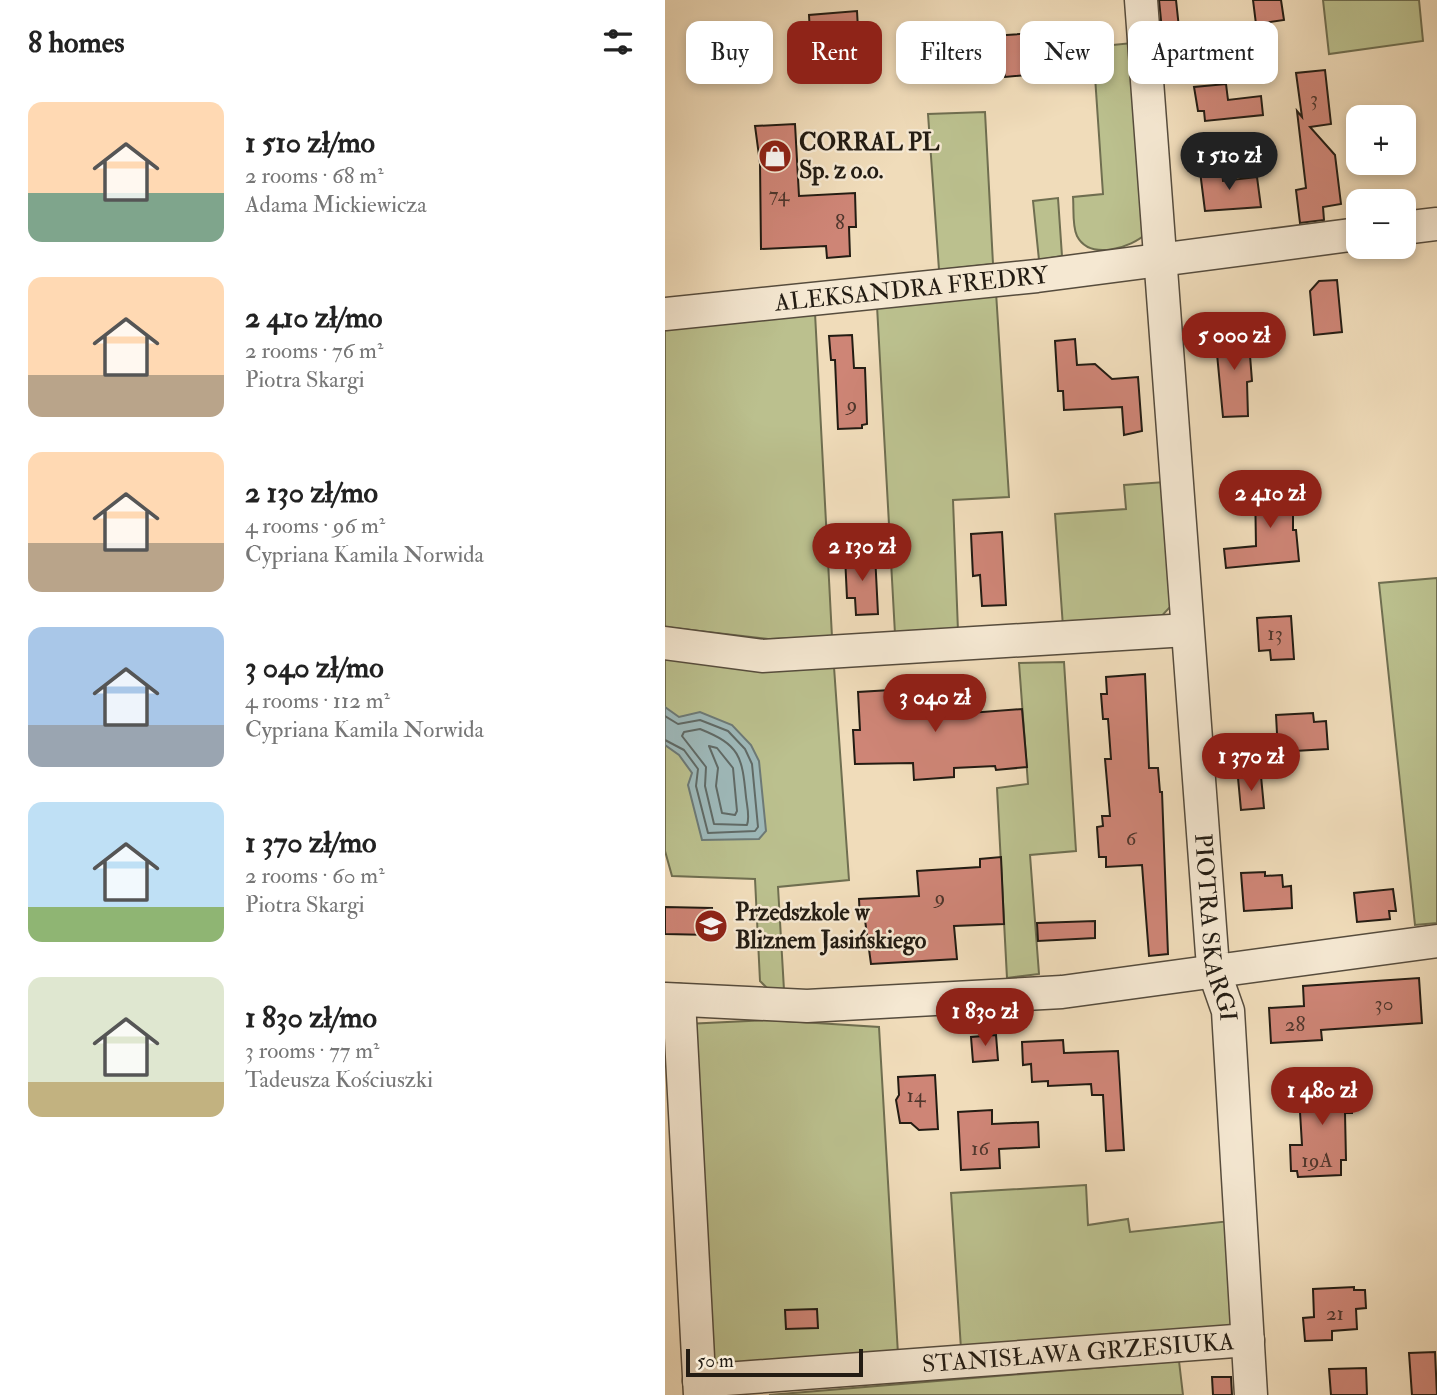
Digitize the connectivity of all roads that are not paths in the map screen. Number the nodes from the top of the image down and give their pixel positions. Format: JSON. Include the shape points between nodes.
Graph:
{"nodes":[{"id":1,"x":1141,"y":0,"type":"edge"},
{"id":2,"x":1437,"y":224,"type":"edge"},
{"id":3,"x":1416,"y":226,"type":"edge"},
{"id":4,"x":1346,"y":234,"type":"edge"},
{"id":5,"x":1158,"y":258,"type":"junction"},
{"id":6,"x":665,"y":314,"type":"edge"},
{"id":7,"x":1187,"y":630,"type":"junction"},
{"id":8,"x":665,"y":643,"type":"edge"},
{"id":9,"x":1437,"y":941,"type":"edge"},
{"id":10,"x":1214,"y":971,"type":"junction"},
{"id":11,"x":672,"y":999,"type":"edge"},
{"id":12,"x":1248,"y":1340,"type":"junction"},
{"id":13,"x":699,"y":1388,"type":"edge"},
{"id":14,"x":1251,"y":1395,"type":"edge"}],
"edges":[{"from":1,"to":5,"type":"street","name":"PIOTRA SKARGI"},
{"from":2,"to":3,"type":"street"},
{"from":4,"to":5,"type":"street","name":"ALEKSANDRA FREDRY"},
{"from":5,"to":6,"type":"street","name":"ALEKSANDRA FREDRY","via":[[1037,276]]},
{"from":5,"to":7,"type":"street","name":"PIOTRA SKARGI"},
{"from":7,"to":8,"type":"street","via":[[762,656]]},
{"from":7,"to":10,"type":"street","name":"PIOTRA SKARGI"},
{"from":9,"to":10,"type":"street"},
{"from":10,"to":11,"type":"street","via":[[1062,992],[936,1000],[807,1006]]},
{"from":10,"to":12,"type":"street","name":"PIOTRA SKARGI","via":[[1228,1011]]},
{"from":11,"to":13,"type":"street"},
{"from":12,"to":13,"type":"street","name":"STANISŁAWA GRZESIUKA"},
{"from":12,"to":14,"type":"street","name":"PIOTRA SKARGI"}]}
